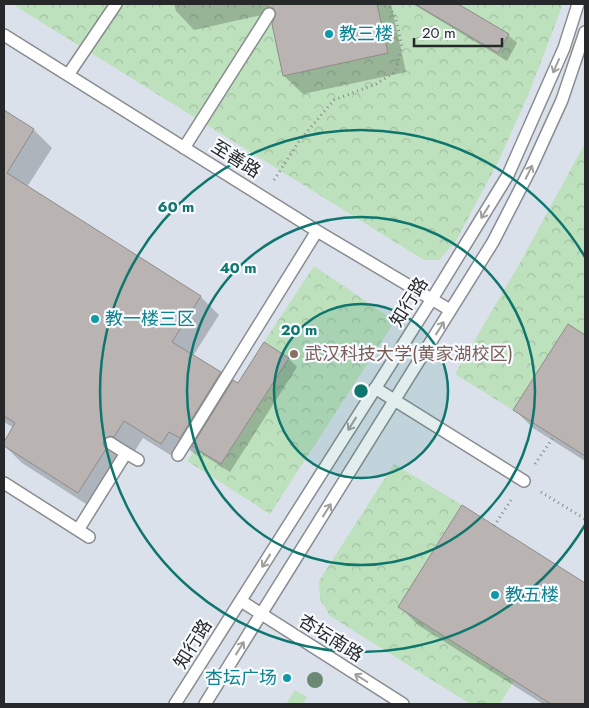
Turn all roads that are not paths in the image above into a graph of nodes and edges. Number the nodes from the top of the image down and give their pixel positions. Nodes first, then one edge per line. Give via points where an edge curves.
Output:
1 (116, 4) edge
2 (578, 4) edge
3 (270, 14) dead end
4 (585, 32) edge
5 (4, 35) edge
6 (68, 76) junction
7 (184, 148) junction
8 (317, 231) junction
9 (432, 299) junction
10 (450, 310) junction
11 (375, 388) junction
12 (395, 401) junction
13 (110, 443) dead end
14 (126, 453) junction
15 (178, 455) dead end
16 (138, 460) dead end
17 (524, 481) road end
18 (4, 483) edge
19 (78, 530) junction
20 (89, 537) dead end
21 (241, 601) junction
22 (262, 614) junction
23 (175, 704) edge
24 (205, 704) edge
25 (402, 704) edge

1 - 6 lane
2 -> 9 lane, 知行路 via 564,48 508,176
3 - 7 lane
10 -> 4 lane via 493,242 531,168 562,100
5 - 6 lane, 至善路
6 - 7 lane, 至善路
7 - 8 lane, 至善路
8 - 9 lane, 至善路
8 - 15 lane
9 - 10 lane, 至善路
9 - 11 lane, 知行路
12 -> 10 lane
11 - 12 lane
11 -> 21 lane, 知行路
12 - 17 lane
22 -> 12 lane
13 - 14 lane
14 - 16 lane
14 - 19 lane
18 - 19 lane
19 - 20 lane
21 - 22 lane, 杏坛南路
21 - 23 lane, 知行路
24 -> 22 lane
25 -> 22 lane, 杏坛南路

